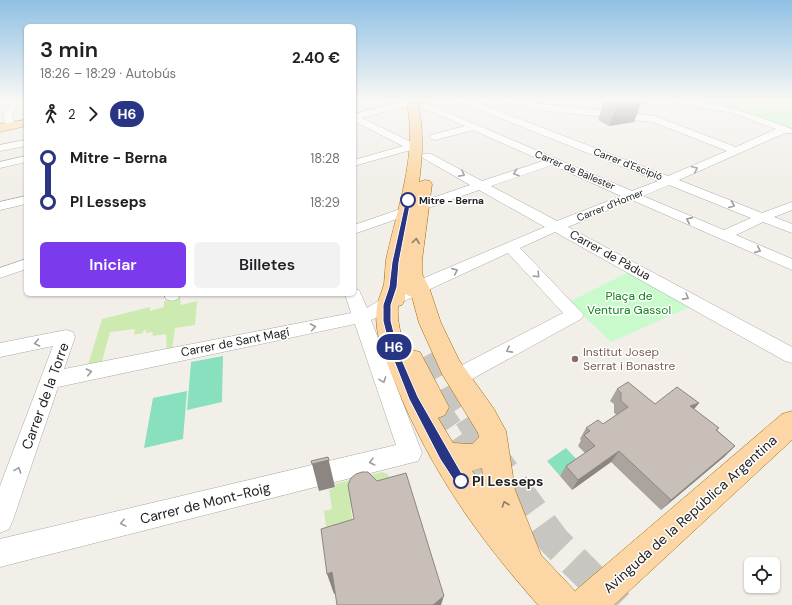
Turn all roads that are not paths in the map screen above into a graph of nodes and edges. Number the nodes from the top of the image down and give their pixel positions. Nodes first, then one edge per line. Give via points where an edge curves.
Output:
1 (376, 128) edge
2 (426, 128) edge
3 (470, 128) edge
4 (477, 128) edge
5 (536, 128) edge
6 (681, 128) edge
7 (788, 130) edge
8 (435, 138) dead end
9 (24, 144) edge
10 (0, 148) edge
11 (735, 150) junction
12 (421, 152) junction
13 (24, 160) edge
14 (356, 162) edge
15 (553, 162) junction
16 (0, 165) edge
17 (670, 180) junction
18 (482, 185) junction
19 (634, 195) junction
20 (24, 200) edge
21 (0, 206) edge
22 (792, 206) edge
23 (413, 209) junction
24 (763, 217) junction
25 (558, 226) junction
26 (356, 229) edge
27 (792, 229) edge
28 (725, 235) junction
29 (510, 247) junction
30 (24, 265) edge
31 (792, 265) edge
32 (0, 272) edge
33 (403, 291) junction
34 (354, 296) edge
35 (361, 317) junction
36 (0, 350) edge
37 (429, 354) tunnel mouth
38 (792, 356) edge
39 (454, 374) junction
40 (51, 380) junction
41 (436, 407) tunnel mouth
42 (792, 423) edge
43 (494, 441) junction
44 (444, 455) junction
45 (5, 494) edge
46 (0, 520) edge
47 (0, 553) edge
48 (529, 567) junction
49 (563, 605) edge
50 (587, 605) edge

1 - 12 street, Carrer de Pàdua
2 - 12 main road
3 - 8 street
4 - 15 street, Carrer de Ballester
5 - 17 street, Carrer d'Escipió
6 - 11 street
7 - 11 street, Carrer d'Homer
9 - 10 street
17 -> 11 street, Carrer d'Homer
12 - 14 street via 406,148
12 -> 18 street, Carrer de Pàdua
12 - 23 main road
13 - 16 street
15 -> 18 street
15 - 19 street, Carrer de Ballester
17 - 19 street, Carrer d'Homer
17 -> 24 street, Carrer d'Escipió
18 - 23 street
18 - 25 street, Carrer de Pàdua
19 - 25 street, Carrer d'Homer
28 -> 19 street, Carrer de Ballester
20 - 21 street
22 - 24 street
23 - 26 street
23 - 33 main road via 394,269
24 - 27 street, Carrer d'Escipió
24 - 28 street
25 - 29 street, Carrer d'Homer
25 -> 38 street, Carrer de Pàdua
28 -> 31 street, Carrer de Ballester
33 -> 29 street, Carrer d'Homer
29 -> 39 street via 575,315 465,373
30 - 32 street
33 - 35 street, Carrer de Sant Magí via 377,311
33 - 37 main road via 413,304
33 - 39 main road via 430,323
33 - 41 main road via 408,350
33 - 44 main road via 387,321 395,353 414,399
34 - 35 street
40 -> 35 street, Carrer de Sant Magí
35 -> 47 street, Carrer de Mont-Roig via 410,453
40 -> 36 street, Carrer de la Torre via 66,337
39 - 43 main road via 484,417
45 -> 40 street, Carrer de la Torre
42 - 50 main road, Avinguda de la República Argentina
43 - 44 main road via 483,454 476,457 465,459
48 -> 43 main road via 500,490
44 - 48 main road via 473,499
45 - 46 street, Carrer de la Torre
48 - 49 main road

